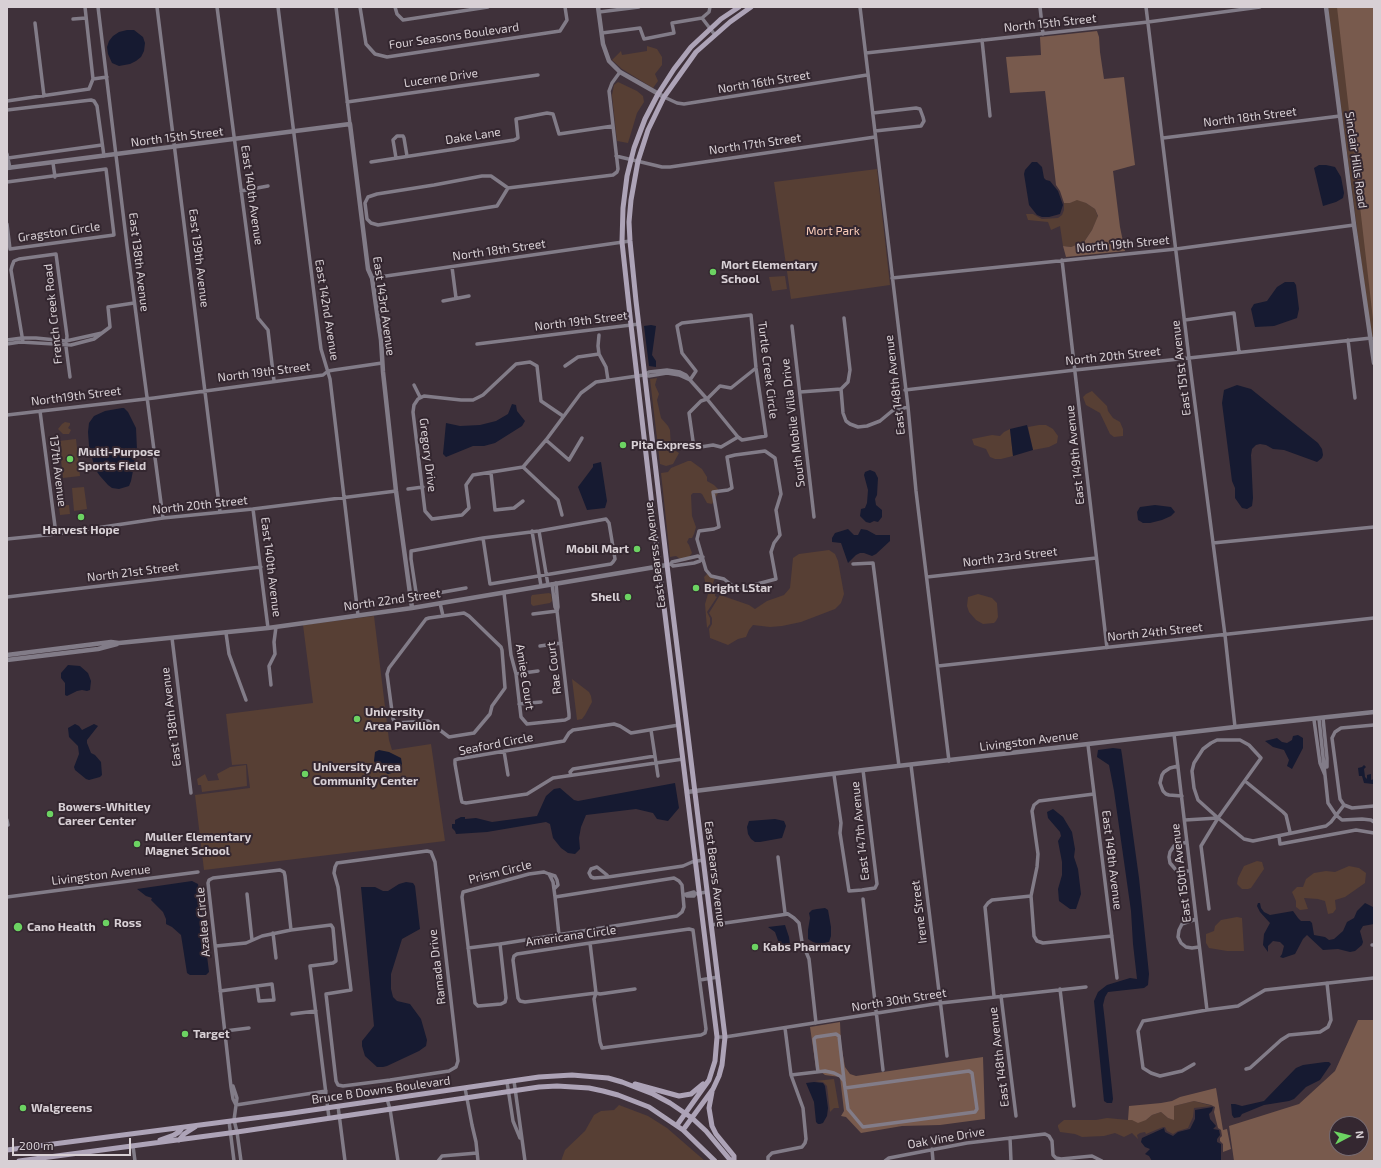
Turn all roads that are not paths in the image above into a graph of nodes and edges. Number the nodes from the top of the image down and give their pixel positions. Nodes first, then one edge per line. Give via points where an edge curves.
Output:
1 (85, 7) edge
2 (98, 7) edge
3 (157, 7) edge
4 (217, 7) edge
5 (278, 7) edge
6 (336, 7) edge
7 (360, 7) edge
8 (395, 7) edge
9 (488, 7) edge
10 (565, 7) edge
11 (638, 7) edge
12 (710, 7) edge
13 (739, 7) edge
14 (752, 7) edge
15 (860, 7) edge
16 (1040, 7) edge
17 (1146, 7) edge
18 (1260, 7) edge
19 (1326, 7) edge
20 (599, 9) edge
21 (608, 9) edge
22 (86, 18) junction
23 (702, 18) junction
24 (73, 19) dead end
25 (1148, 22) junction
26 (35, 23) dead end
27 (710, 29) junction
28 (602, 33) junction
29 (1043, 34) junction
30 (715, 35) junction
31 (982, 40) junction
32 (866, 53) junction
33 (620, 72) junction
34 (538, 75) dead end
35 (868, 75) junction
36 (107, 77) junction
37 (93, 79) junction
38 (658, 94) junction
39 (44, 96) junction
40 (664, 97) junction
41 (7, 101) edge
42 (347, 102) junction
43 (7, 110) edge
44 (873, 113) junction
45 (990, 116) dead end
46 (1340, 116) junction
47 (350, 124) junction
48 (613, 126) junction
49 (875, 131) junction
50 (294, 132) junction
51 (876, 137) junction
52 (1163, 138) junction
53 (234, 139) junction
54 (102, 145) junction
55 (175, 147) junction
56 (116, 155) junction
57 (7, 156) edge
58 (104, 156) junction
59 (407, 156) junction
60 (616, 156) junction
61 (396, 158) junction
62 (630, 160) junction
63 (638, 161) junction
64 (371, 162) dead end
65 (54, 163) junction
66 (8, 168) edge
67 (55, 177) junction
68 (7, 182) edge
69 (268, 186) dead end
70 (508, 188) junction
71 (241, 191) junction
72 (623, 208) junction
73 (630, 209) junction
74 (7, 224) edge
75 (1354, 225) junction
76 (630, 241) junction
77 (622, 242) junction
78 (1176, 249) junction
79 (1062, 260) junction
80 (452, 267) junction
81 (372, 278) junction
82 (892, 278) junction
83 (469, 296) dead end
84 (456, 298) junction
85 (443, 301) dead end
86 (636, 301) junction
87 (629, 302) junction
88 (134, 303) junction
89 (844, 318) dead end
90 (1185, 320) junction
91 (639, 324) junction
92 (631, 325) junction
93 (792, 326) dead end
94 (599, 335) dead end
95 (1370, 338) junction
96 (7, 340) edge
97 (22, 340) junction
98 (1348, 340) junction
99 (66, 343) junction
100 (7, 344) edge
101 (478, 344) dead end
102 (1238, 352) junction
103 (600, 354) junction
104 (1189, 358) junction
105 (382, 363) junction
106 (1374, 363) edge
107 (565, 366) dead end
108 (756, 368) junction
109 (1075, 370) junction
110 (328, 371) junction
111 (644, 375) junction
112 (637, 376) junction
113 (70, 377) dead end
114 (608, 380) junction
115 (690, 380) junction
116 (274, 381) junction
117 (414, 385) dead end
118 (841, 389) junction
119 (206, 390) junction
120 (905, 390) junction
121 (800, 392) junction
122 (420, 397) junction
123 (147, 398) junction
124 (1355, 398) dead end
125 (707, 399) junction
126 (908, 407) junction
127 (40, 411) junction
128 (7, 415) edge
129 (563, 416) junction
130 (738, 437) junction
131 (582, 438) dead end
132 (546, 440) junction
133 (646, 451) junction
134 (653, 451) junction
135 (524, 467) junction
136 (491, 473) junction
137 (423, 487) junction
138 (408, 489) dead end
139 (396, 490) junction
140 (345, 497) junction
141 (523, 501) dead end
142 (253, 509) junction
143 (220, 512) junction
144 (562, 515) dead end
145 (814, 517) dead end
146 (163, 518) junction
147 (1374, 527) edge
148 (539, 530) junction
149 (532, 532) junction
150 (56, 534) junction
151 (483, 538) junction
152 (7, 539) edge
153 (1213, 543) junction
154 (411, 551) junction
155 (404, 552) junction
156 (702, 558) junction
157 (1096, 558) junction
158 (853, 564) dead end
159 (669, 565) junction
160 (659, 566) junction
161 (260, 567) junction
162 (546, 575) junction
163 (539, 576) junction
164 (927, 577) junction
165 (552, 584) junction
166 (541, 586) junction
167 (466, 588) dead end
168 (504, 593) junction
169 (7, 597) edge
170 (440, 603) junction
171 (412, 608) junction
172 (557, 611) junction
173 (533, 614) dead end
174 (358, 615) junction
175 (443, 616) junction
176 (1374, 618) edge
177 (276, 627) junction
178 (268, 628) junction
179 (226, 633) junction
180 (1225, 635) junction
181 (172, 638) junction
182 (119, 643) junction
183 (561, 643) junction
184 (89, 645) junction
185 (540, 646) dead end
186 (62, 648) junction
187 (1107, 648) junction
188 (98, 649) junction
189 (7, 655) edge
190 (50, 655) junction
191 (7, 660) edge
192 (938, 666) junction
193 (538, 671) dead end
194 (516, 674) junction
195 (271, 684) dead end
196 (246, 700) dead end
197 (541, 702) dead end
198 (520, 704) junction
199 (1374, 712) edge
200 (1319, 719) junction
201 (565, 720) joint
202 (679, 725) junction
203 (1374, 725) edge
204 (1235, 727) junction
205 (654, 729) junction
206 (1174, 734) junction
207 (1088, 745) junction
208 (504, 752) junction
209 (656, 756) junction
210 (683, 759) junction
211 (949, 761) junction
212 (656, 763) junction
213 (912, 765) junction
214 (899, 766) junction
215 (1178, 766) junction
216 (864, 770) junction
217 (508, 775) dead end
218 (834, 775) junction
219 (571, 776) junction
220 (658, 776) dead end
221 (1326, 776) junction
222 (1244, 781) junction
223 (687, 792) junction
224 (695, 792) junction
225 (191, 793) dead end
226 (1094, 794) junction
227 (1182, 796) junction
228 (1344, 805) junction
229 (1374, 806) edge
230 (1336, 815) junction
231 (1218, 818) junction
232 (7, 820) edge
233 (1185, 820) junction
234 (1374, 822) edge
235 (8, 826) edge
236 (1290, 832) junction
237 (1374, 833) edge
238 (1279, 836) junction
239 (1187, 842) junction
240 (778, 857) dead end
241 (703, 860) junction
242 (696, 862) junction
243 (1190, 871) junction
244 (198, 872) dead end
245 (608, 877) junction
246 (707, 892) junction
247 (698, 893) junction
248 (247, 894) dead end
249 (684, 895) junction
250 (1031, 896) junction
251 (7, 897) edge
252 (555, 897) junction
253 (863, 899) dead end
254 (1209, 909) dead end
255 (788, 914) junction
256 (1196, 919) junction
257 (711, 926) junction
258 (291, 930) junction
259 (273, 933) junction
260 (559, 935) junction
261 (1112, 936) junction
262 (252, 940) junction
263 (590, 943) junction
264 (500, 944) junction
265 (216, 946) junction
266 (1199, 947) junction
267 (468, 948) junction
268 (276, 958) dead end
269 (718, 977) junction
270 (710, 978) junction
271 (1116, 978) dead end
272 (1374, 978) edge
273 (700, 980) junction
274 (1327, 984) junction
275 (257, 986) junction
276 (1086, 986) dead end
277 (635, 989) dead end
278 (1060, 989) junction
279 (220, 991) junction
280 (596, 993) junction
281 (994, 996) junction
282 (1001, 996) junction
283 (941, 1003) junction
284 (1207, 1010) junction
285 (316, 1011) junction
286 (292, 1014) dead end
287 (876, 1014) junction
288 (816, 1023) junction
289 (249, 1028) dead end
290 (785, 1028) junction
291 (225, 1031) junction
292 (717, 1037) junction
293 (725, 1037) junction
294 (947, 1056) dead end
295 (1194, 1064) dead end
296 (1246, 1068) dead end
297 (883, 1070) dead end
298 (818, 1072) junction
299 (791, 1075) junction
300 (390, 1080) joint
301 (709, 1080) junction
302 (514, 1081) junction
303 (844, 1081) junction
304 (507, 1082) junction
305 (622, 1082) junction
306 (232, 1084) junction
307 (465, 1088) junction
308 (845, 1088) junction
309 (713, 1089) junction
310 (326, 1091) junction
311 (511, 1091) junction
312 (237, 1098) junction
313 (466, 1098) junction
314 (387, 1099) junction
315 (246, 1103) junction
316 (236, 1105) junction
317 (338, 1106) junction
318 (1074, 1106) dead end
319 (328, 1108) junction
320 (390, 1109) junction
321 (686, 1114) junction
322 (1016, 1116) dead end
323 (339, 1117) junction
324 (329, 1118) junction
325 (692, 1118) junction
326 (231, 1121) junction
327 (677, 1125) junction
328 (197, 1126) junction
329 (182, 1128) junction
330 (684, 1130) junction
331 (238, 1132) junction
332 (230, 1133) junction
333 (1010, 1138) junction
334 (179, 1140) junction
335 (146, 1144) junction
336 (133, 1146) junction
337 (932, 1149) junction
338 (7, 1150) edge
339 (477, 1153) junction
340 (19, 1161) edge
341 (135, 1161) edge
342 (234, 1161) edge
343 (241, 1161) edge
344 (345, 1161) edge
345 (398, 1161) edge
346 (438, 1161) edge
347 (478, 1161) edge
348 (525, 1161) edge
349 (715, 1161) edge
350 (731, 1161) edge
351 (734, 1161) edge
352 (768, 1161) edge
353 (886, 1161) edge
354 (933, 1161) edge
355 (1011, 1161) edge
356 (1102, 1161) edge

1 - 22 street
2 - 36 street, East 138th Avenue
3 - 55 street, East 139th Avenue
4 - 53 street, East 140th Avenue
5 - 50 street, East 142nd Avenue
6 - 42 street, East 143rd Avenue
7 - 10 street, Four Seasons Boulevard via 366,44 374,54 387,57 560,31 567,20
8 - 9 street via 403,20
11 - 21 street
12 - 23 street via 709,12
13 - 27 main road, East Bearss Avenue
14 - 30 main road, East Bearss Avenue
15 - 32 street, East 148th Avenue
16 - 29 street
17 - 25 street, East 151st Avenue
18 - 25 street, North 15th Street
19 - 46 street, Sinclair Hills Road
20 - 21 street
20 - 28 street
22 - 24 street
22 - 37 street
23 - 27 street
23 - 28 street via 672,23 674,33 644,39 640,28
25 - 29 street, North 15th Street
25 - 52 street, East 151st Avenue
26 - 39 street
27 - 30 street
27 - 38 main road, East Bearss Avenue via 691,47
28 - 33 street via 609,61
29 - 31 street, North 15th Street
30 - 40 main road, East Bearss Avenue via 696,52
31 - 32 street, North 15th Street
31 - 45 street
32 - 35 street, East 148th Avenue
33 - 38 street
33 - 48 street via 609,91
34 - 42 street, Lucerne Drive
35 - 40 street, North 16th Street via 684,104
35 - 44 street, East 148th Avenue
36 - 37 street
36 - 56 street, East 138th Avenue
37 - 39 street via 89,89
38 - 40 street
38 - 62 main road, East Bearss Avenue via 644,119
39 - 41 street
40 - 63 main road, East Bearss Avenue via 648,130
42 - 47 street, East 143rd Avenue
43 - 54 street via 94,101 97,106
44 - 49 street, East 148th Avenue
44 - 49 street via 916,108 920,109 924,121 921,126
46 - 52 street, North 18th Street
46 - 75 street, Sinclair Hills Road
47 - 50 street, North 15th Street
47 - 81 street, East 143rd Avenue via 368,269
48 - 59 street, Dake Lane via 559,134 553,114 547,113 516,119 518,138 514,140
48 - 60 street
49 - 51 street, East 148th Avenue
50 - 53 street, North 15th Street
50 - 110 street, East 142nd Avenue via 321,349
51 - 63 street, North 17th Street via 670,167
51 - 82 street, East 148th Avenue
52 - 78 street, East 151st Avenue
53 - 55 street, North 15th Street
53 - 71 street, East 140th Avenue
54 - 57 street
54 - 58 street
55 - 56 street, North 15th Street
55 - 119 street, East 139th Avenue
56 - 58 street, North 15th Street
56 - 88 street, East 138th Avenue
57 - 66 street
58 - 65 street, North 15th Street
59 - 61 street, Dake Lane
59 - 61 street via 404,138 397,136 393,140
60 - 62 street, North 17th Street
60 - 70 street via 618,169 613,174
61 - 64 street, Dake Lane
62 - 63 street, North 17th Street
62 - 72 main road, East Bearss Avenue
63 - 73 main road, East Bearss Avenue
65 - 66 street, North 15th Street
65 - 67 street
67 - 68 street, Gragston Circle
67 - 74 street, Gragston Circle via 106,169 114,235 10,249
69 - 71 street
70 - 70 street via 491,176 482,176 376,194 368,197 365,203 367,219 378,225 497,206
71 - 116 street, East 140th Avenue via 258,318 268,330
72 - 73 main road
72 - 77 main road, East Bearss Avenue
73 - 76 main road, East Bearss Avenue
75 - 78 street, North 19th Street
75 - 95 street, Sinclair Hills Road
76 - 77 street, North 18th Street
76 - 86 main road, East Bearss Avenue
77 - 80 street, North 18th Street
77 - 87 main road, East Bearss Avenue
78 - 79 street, North 19th Street
78 - 90 street, East 151st Avenue
79 - 82 street, North 19th Street
79 - 109 street, East 149th Avenue
80 - 81 street, North 18th Street
80 - 84 street
81 - 105 street, East 143rd Avenue
82 - 120 street, East 148th Avenue
83 - 84 street
84 - 85 street
86 - 87 main road
86 - 91 main road, East Bearss Avenue
87 - 92 main road, East Bearss Avenue
88 - 99 street via 108,307 110,327 103,332
88 - 123 street, East 138th Avenue
89 - 118 street via 850,375 848,382
90 - 102 street via 1234,313
90 - 104 street, East 151st Avenue
91 - 92 street, North 19th Street
91 - 111 main road, East Bearss Avenue
92 - 101 street, North 19th Street
92 - 112 main road, East Bearss Avenue
93 - 121 street, South Mobile Villa Drive
94 - 103 street
95 - 98 street, North 20th Street
95 - 106 street, Sinclair Hills Road
96 - 97 street
97 - 99 street
97 - 99 street, French Creek Road via 12,270 14,261 56,254
97 - 100 street
98 - 102 street, North 20th Street
98 - 124 street
99 - 113 street, French Creek Road
102 - 104 street, North 20th Street
103 - 107 street via 578,357
103 - 114 street
104 - 109 street, North 20th Street
104 - 153 street, East 151st Avenue
105 - 110 street, North 19th Street
105 - 139 street, East 143rd Avenue
108 - 115 street, Turtle Creek Circle via 751,314 682,322 677,326 682,354 696,371
108 - 125 street via 731,388 720,386
108 - 130 street, Turtle Creek Circle via 766,436 742,440
109 - 120 street, North 20th Street
109 - 157 street, East 149th Avenue
110 - 116 street, North 19th Street via 323,375
110 - 140 street, East 142nd Avenue
111 - 112 street
111 - 115 street via 673,373
111 - 134 main road, East Bearss Avenue
112 - 114 street
112 - 133 main road, East Bearss Avenue
114 - 129 street via 596,382 584,390
115 - 125 street
116 - 119 street, North 19th Street
117 - 122 street
118 - 121 street
118 - 126 street via 844,417 850,424 858,427 874,424 892,411
119 - 123 street, North 19th Street
119 - 143 street, East 139th Avenue
120 - 126 street, East 148th Avenue
121 - 145 street, South Mobile Villa Drive
122 - 129 street via 473,400 516,364 530,362 537,366 541,401
122 - 137 street, Gregory Drive via 413,408
123 - 127 street, North19th Street
123 - 146 street, East 138th Avenue
125 - 130 street
125 - 130 street via 689,413 694,448 713,445 721,447
126 - 164 street, East 148th Avenue
127 - 128 street, North19th Street
127 - 150 street, 137th Avenue
129 - 132 street
131 - 132 street via 569,460
132 - 135 street
133 - 134 main road
133 - 160 main road, East Bearss Avenue
134 - 159 main road, East Bearss Avenue
135 - 136 street, Gregory Drive
135 - 144 street via 558,500
136 - 137 street, Gregory Drive via 473,475 466,485 469,508 462,515 432,519 425,511
136 - 141 street via 495,510 514,508
137 - 138 street
139 - 140 street, North 20th Street
139 - 155 street, East 143rd Avenue
140 - 142 street, North 20th Street
140 - 174 street, East 142nd Avenue
142 - 143 street, North 20th Street
142 - 161 street, East 140th Avenue
143 - 146 street, North 20th Street
146 - 150 street, North 20th Street
147 - 153 street
148 - 149 street
148 - 162 street, Rae Court
148 - 162 street via 606,519 609,523 615,559 611,564
149 - 151 street
149 - 163 street
150 - 152 street, North 20th Street
151 - 154 street
151 - 163 street via 490,584
153 - 180 street, East 151st Avenue
154 - 155 street
154 - 167 street via 418,595
155 - 171 street, East 143rd Avenue
156 - 156 street via 697,539 699,531 718,527 713,492 732,488 727,457 765,451 770,454 774,458 781,494 776,510 780,535 771,552 776,579 742,588 734,587 724,579 711,576
156 - 159 street via 694,563
157 - 164 street, North 23rd Street
157 - 187 street, East 149th Avenue
158 - 214 street via 873,562
159 - 160 street, North 22nd Street
159 - 224 main road, East Bearss Avenue
160 - 165 street, North 22nd Street
160 - 202 main road, East Bearss Avenue
161 - 169 street, North 21st Street
161 - 178 street, East 140th Avenue
162 - 163 street
162 - 165 street, Rae Court
163 - 166 street
164 - 192 street, East 148th Avenue
165 - 166 street, North 22nd Street
165 - 172 street, Rae Court
166 - 168 street, North 22nd Street
168 - 170 street, North 22nd Street
168 - 194 street, Amiee Court via 510,655
170 - 171 street, North 22nd Street
170 - 175 street
171 - 174 street, North 22nd Street
172 - 173 street
172 - 183 street, Rae Court
174 - 177 street, North 22nd Street
175 - 175 street via 426,619 389,668 388,674 393,719 396,723 428,721 449,737 474,733 490,714 492,706 505,688 501,647 466,614
176 - 180 street, North 24th Street
177 - 178 street, North 22nd Street
177 - 195 street via 275,654 269,666
178 - 179 street, North 22nd Street
179 - 181 street, North 22nd Street
179 - 196 street via 229,654
180 - 187 street, North 24th Street
180 - 204 street, East 151st Avenue
181 - 182 street, North 22nd Street
181 - 225 street, East 138th Avenue
182 - 184 street, North 22nd Street
182 - 188 street, North 22nd Street
183 - 185 street
183 - 201 street, Rae Court via 569,714 569,718
184 - 186 street, North 22nd Street
184 - 188 street
186 - 189 street, North 22nd Street
186 - 190 street
187 - 192 street, North 24th Street
188 - 190 street, North 22nd Street
190 - 191 street, North 22nd Street
192 - 211 street, East 148th Avenue
193 - 194 street
194 - 198 street, Amiee Court
197 - 198 street
198 - 201 street, Amiee Court via 521,717 528,724
199 - 200 street, Livingston Avenue
200 - 204 street, Livingston Avenue
200 - 221 street via 1327,758
200 - 221 street via 1320,763
202 - 205 street, Seaford Circle
202 - 210 main road, East Bearss Avenue
203 - 228 street via 1341,728 1332,738 1340,798
204 - 206 street, Livingston Avenue
205 - 208 street, Seaford Circle via 631,733 614,724 573,730 562,742
205 - 209 street
206 - 207 street, Livingston Avenue
206 - 215 street, East 150th Avenue
207 - 211 street, Livingston Avenue
207 - 226 street, East 149th Avenue
208 - 217 street
208 - 219 street, Seaford Circle via 455,760 462,802 527,794 550,779
209 - 212 street
209 - 219 street via 573,768
210 - 212 street, Seaford Circle
210 - 223 main road, East Bearss Avenue
211 - 213 street, Livingston Avenue
212 - 219 street, Seaford Circle
212 - 220 street
213 - 214 street, Livingston Avenue
213 - 283 street, Irene Street
214 - 216 street, Livingston Avenue
215 - 227 street, East 150th Avenue
215 - 227 street via 1164,772 1160,783 1166,794
216 - 218 street, Livingston Avenue
216 - 218 street, East 147th Avenue via 877,884 875,888 849,891
218 - 224 street, Livingston Avenue
221 - 230 street via 1328,803
222 - 231 street
222 - 231 street via 1261,758 1249,745 1240,740 1217,740 1203,748 1192,771 1194,788 1198,800
222 - 236 street via 1286,815
223 - 224 street, Livingston Avenue
223 - 242 main road, East Bearss Avenue
224 - 241 main road, East Bearss Avenue
226 - 250 street via 1039,801 1034,805 1032,811 1038,854
226 - 261 street, East 149th Avenue
227 - 233 street, East 150th Avenue
228 - 229 street via 1352,808
228 - 230 street
230 - 234 street via 1342,820 1362,819
230 - 236 street via 1326,826
231 - 233 street
231 - 238 street via 1244,839 1253,841
231 - 254 street via 1201,846
232 - 235 street
233 - 239 street, East 150th Avenue
236 - 238 street
237 - 238 street via 1356,830 1280,844
239 - 243 street, East 150th Avenue
239 - 243 street via 1174,846 1169,857 1176,870
240 - 255 street via 785,913
241 - 242 street
241 - 246 main road, East Bearss Avenue
242 - 245 street
242 - 247 main road, East Bearss Avenue
243 - 256 street, East 150th Avenue
244 - 251 street, Livingston Avenue
245 - 245 street via 594,878 589,873 597,866
246 - 247 street
246 - 257 main road, East Bearss Avenue
247 - 249 street via 694,896
247 - 270 main road, East Bearss Avenue
248 - 262 street
249 - 252 street via 682,885 674,878
249 - 260 street via 684,907 677,916
250 - 261 street via 1034,936 1037,941 1043,943
250 - 281 street, East 148th Avenue via 992,900 985,907
252 - 260 street, Prism Circle
252 - 267 street, Prism Circle via 554,890 558,880 544,872 463,892
253 - 287 street
255 - 257 street
255 - 288 street via 799,923 802,942 808,954
256 - 266 street, East 150th Avenue
256 - 266 street via 1182,924 1178,937 1186,947
257 - 269 main road, East Bearss Avenue
258 - 259 street
258 - 265 street, Azalea Circle via 284,872 280,870 213,878 208,883
258 - 285 street via 327,925 333,928 336,961 310,966
259 - 262 street
259 - 268 street
260 - 264 street
261 - 271 street, East 149th Avenue
262 - 265 street
263 - 273 street, Americana Circle via 693,930
263 - 280 street
263 - 280 street, Americana Circle via 517,954 513,960 520,1001
264 - 267 street
264 - 267 street, Prism Circle via 506,998 502,1004 478,1006 475,1003
265 - 279 street, Azalea Circle
266 - 284 street, East 150th Avenue
269 - 270 street
269 - 293 main road, East Bearss Avenue
270 - 273 street
270 - 292 main road, East Bearss Avenue
272 - 274 street
273 - 280 street via 706,1029 701,1035 602,1048 594,999
274 - 284 street via 1265,990 1238,1006
274 - 296 street via 1331,1020 1328,1027 1320,1032 1289,1035 1250,1068
275 - 275 street via 259,1001 274,1000 272,984
275 - 279 street
276 - 278 street, North 30th Street
277 - 280 street
278 - 282 street, North 30th Street
278 - 318 street
279 - 291 street, Azalea Circle
281 - 282 street, North 30th Street
281 - 283 street, North 30th Street
282 - 322 street, East 148th Avenue
283 - 287 street, North 30th Street
283 - 294 street, Irene Street
284 - 295 street via 1143,1021 1138,1031 1143,1068 1151,1073 1160,1076 1182,1071
285 - 286 street
285 - 310 street
287 - 288 street, North 30th Street
287 - 297 street
288 - 290 street, North 30th Street
289 - 291 street
290 - 293 street, North 30th Street
290 - 299 street
291 - 306 street, Azalea Circle
292 - 293 street, North 30th Street
292 - 301 main road, East Bearss Avenue via 715,1061
293 - 309 main road, East Bearss Avenue via 722,1065
298 - 299 street
298 - 303 street via 834,1073
298 - 303 street via 814,1039 836,1034 839,1036
299 - 352 street via 803,1108 805,1143 802,1147 772,1153
300 - 300 street, Ramada Drive via 449,1071 456,1067 458,1061 434,862 427,851 337,863 334,873 351,990 326,994 336,1081 338,1085 343,1086
301 - 305 main road via 691,1094 679,1096
301 - 321 main road, East Bearss Avenue
302 - 304 main road, Bruce B Downs Boulevard
302 - 305 main road, Bruce B Downs Boulevard via 557,1075 591,1075
302 - 311 street
303 - 308 street
304 - 307 main road, Bruce B Downs Boulevard
304 - 311 street
305 - 321 main road, Bruce B Downs Boulevard via 653,1094
306 - 312 street, Azalea Circle
306 - 316 street, Azalea Circle
307 - 313 street
307 - 314 main road, Bruce B Downs Boulevard
308 - 308 street via 848,1109 863,1127 975,1112 977,1109 972,1073 969,1071
309 - 325 main road, East Bearss Avenue
309 - 351 main road via 709,1108 712,1126 734,1156
310 - 315 street
310 - 319 street
311 - 313 main road, Bruce B Downs Boulevard
311 - 327 main road, Bruce B Downs Boulevard via 557,1086 589,1088 618,1095 649,1107
311 - 348 street via 513,1121 522,1142
312 - 315 street
312 - 316 street, Azalea Circle
313 - 320 main road, Bruce B Downs Boulevard
313 - 339 street
314 - 317 main road, Bruce B Downs Boulevard
314 - 320 street
315 - 316 street
316 - 326 street, Azalea Circle
317 - 319 main road, Bruce B Downs Boulevard
317 - 323 street
319 - 324 street
319 - 326 main road, Bruce B Downs Boulevard
320 - 323 main road, Bruce B Downs Boulevard
320 - 345 street
321 - 325 main road, Bruce B Downs Boulevard
321 - 327 main road, East Bearss Avenue
323 - 324 main road, Bruce B Downs Boulevard
323 - 344 street
324 - 331 main road, Bruce B Downs Boulevard
325 - 330 main road, East Bearss Avenue
325 - 350 main road, Bruce B Downs Boulevard
326 - 328 main road, Bruce B Downs Boulevard
326 - 331 street
326 - 332 street
327 - 330 main road, Bruce B Downs Boulevard
328 - 329 main road, Bruce B Downs Boulevard
328 - 334 main road
329 - 335 main road via 174,1135
329 - 338 main road, Bruce B Downs Boulevard
330 - 349 main road, Bruce B Downs Boulevard
331 - 332 main road, Bruce B Downs Boulevard
331 - 343 street
332 - 334 main road, Bruce B Downs Boulevard
332 - 342 street
333 - 337 street, Oak Vine Drive
333 - 355 street
333 - 356 street, Oak Vine Drive via 1044,1134 1052,1141 1053,1155 1056,1158 1092,1156
334 - 335 main road, Bruce B Downs Boulevard
335 - 336 main road, Bruce B Downs Boulevard
336 - 340 main road, Bruce B Downs Boulevard
336 - 341 street
337 - 353 street, Oak Vine Drive via 889,1158
337 - 354 street
339 - 346 street via 442,1156
339 - 347 street

